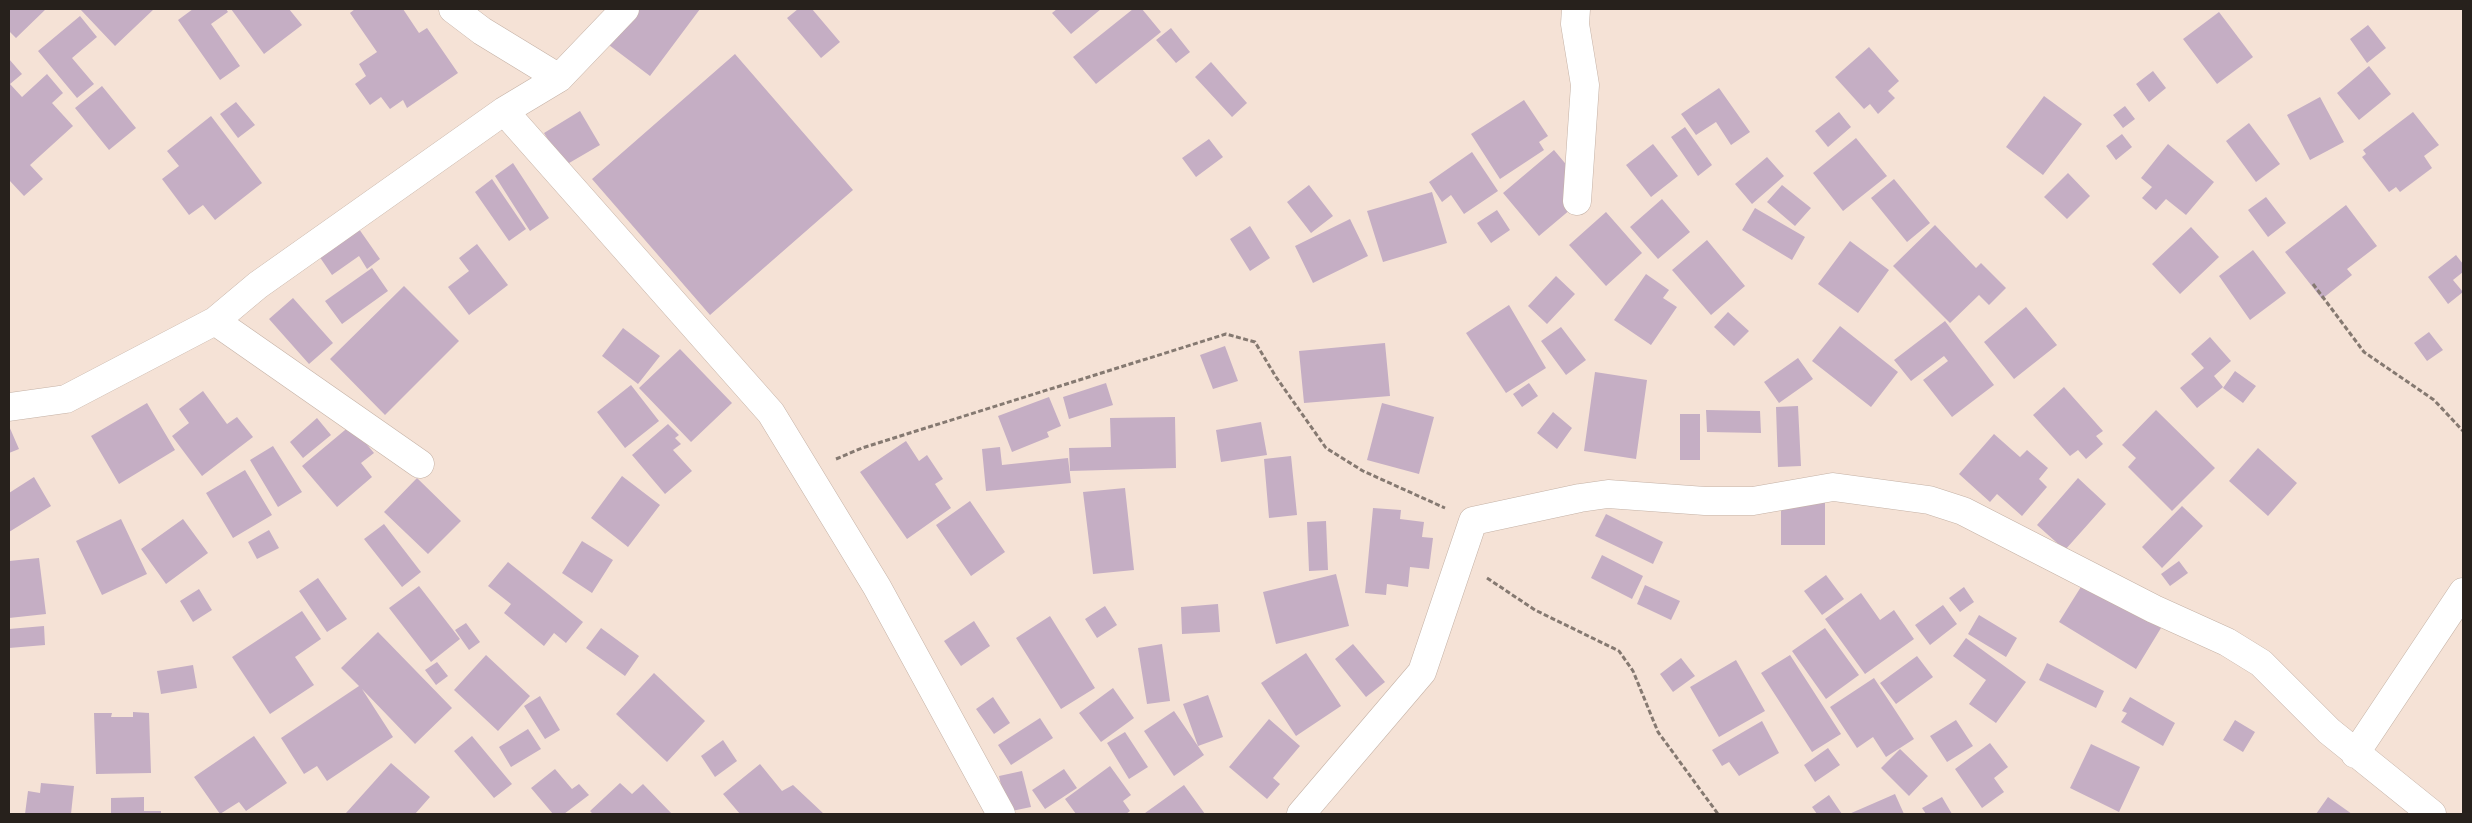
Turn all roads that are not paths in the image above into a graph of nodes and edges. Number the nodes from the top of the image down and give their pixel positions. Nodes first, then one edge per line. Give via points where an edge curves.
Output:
1 (453, 9) edge
2 (625, 9) edge
3 (1576, 9) edge
4 (559, 78) junction
5 (504, 112) junction
6 (1577, 201) dead end
7 (215, 321) junction
8 (9, 407) edge
9 (420, 464) dead end
10 (2463, 592) edge
11 (2354, 754) junction
12 (1001, 814) edge
13 (1301, 814) edge
14 (2432, 814) edge

1 - 4 street via 482,31
2 - 4 street
3 - 6 street via 1575,24 1585,85
4 - 5 street
5 - 7 street via 258,285
5 - 12 street via 771,413 877,587
7 - 8 street via 66,399
7 - 9 street
10 - 11 street
11 - 13 street via 2261,663 2227,642 2154,609 1963,511 1930,500 1834,487 1753,501 1608,494 1473,521 1422,672
11 - 14 street

